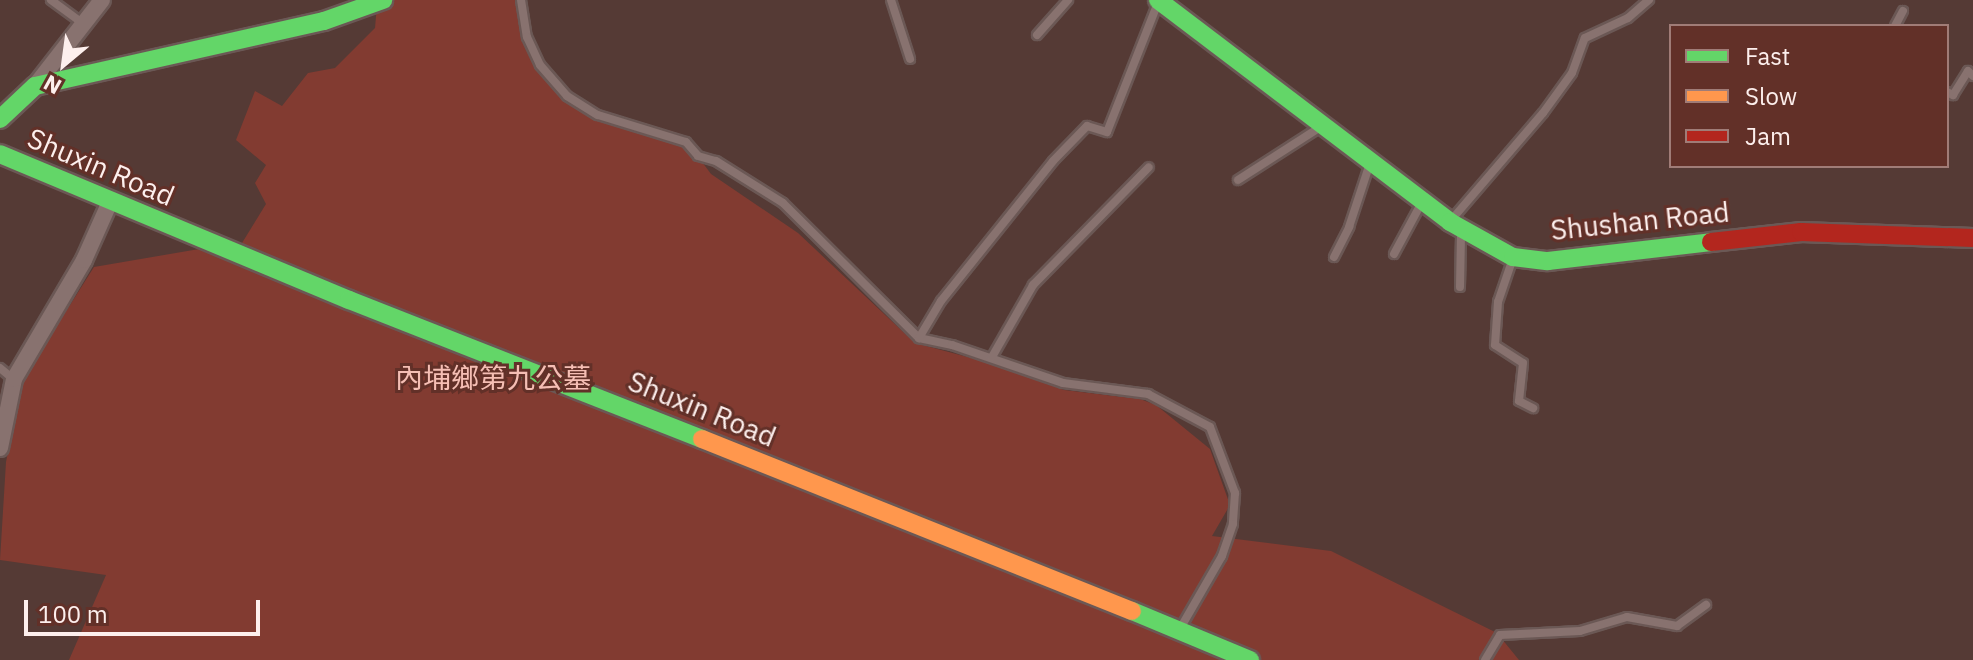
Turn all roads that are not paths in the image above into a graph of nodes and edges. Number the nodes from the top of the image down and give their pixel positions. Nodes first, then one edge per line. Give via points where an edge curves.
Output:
1 (51, 0) edge
2 (102, 0) edge
3 (383, 0) edge
4 (521, 0) edge
5 (891, 0) edge
6 (1068, 0) edge
7 (1158, 0) edge
8 (1649, 0) edge
9 (1903, 11) dead end
10 (1896, 24) edge
11 (85, 25) junction
12 (1037, 35) dead end
13 (910, 59) dead end
14 (1973, 76) edge
15 (35, 86) junction
16 (1949, 93) edge
17 (0, 119) edge
18 (1323, 125) junction
19 (0, 154) edge
20 (1371, 161) junction
21 (1149, 167) dead end
22 (1238, 180) dead end
23 (1423, 201) junction
24 (110, 202) junction
25 (1456, 226) junction
26 (1973, 238) edge
27 (1394, 254) dead end
28 (1334, 257) dead end
29 (1513, 257) junction
30 (1460, 287) dead end
31 (919, 338) junction
32 (992, 357) junction
33 (0, 368) edge
34 (14, 379) junction
35 (1533, 408) dead end
36 (0, 448) edge
37 (1706, 605) dead end
38 (1179, 631) junction
39 (1250, 660) edge
40 (1485, 660) edge

1 - 11 lane
2 - 11 street
3 - 15 street via 324,21
4 - 31 lane via 527,37 540,65 567,96 598,115 686,142 698,156 716,161 783,203
5 - 13 lane
6 - 12 lane
7 - 18 street, Shushan Road
7 - 31 lane via 1107,132 1087,126 1053,161 941,301
8 - 25 lane via 1628,18 1585,38 1572,73
9 - 10 lane
11 - 15 street
14 - 16 lane via 1968,71 1953,95
15 - 17 street
18 - 20 street, Shushan Road
18 - 22 lane
19 - 24 street, Shuxin Road
20 - 23 street, Shushan Road
20 - 28 lane
21 - 32 lane via 1033,285
23 - 25 street, Shushan Road
23 - 27 lane
24 - 34 street via 84,260
24 - 38 street, Shuxin Road
25 - 29 street, Shushan Road
25 - 30 lane
26 - 29 street, Shushan Road via 1801,232 1563,260
29 - 35 lane via 1498,302 1495,345 1523,363 1519,401
31 - 32 lane
32 - 38 lane via 1063,383 1148,394 1210,427 1235,493 1233,524 1222,556
33 - 34 lane
34 - 36 street
37 - 40 lane via 1677,626 1627,617 1580,631 1500,635
38 - 39 street, Shuxin Road

